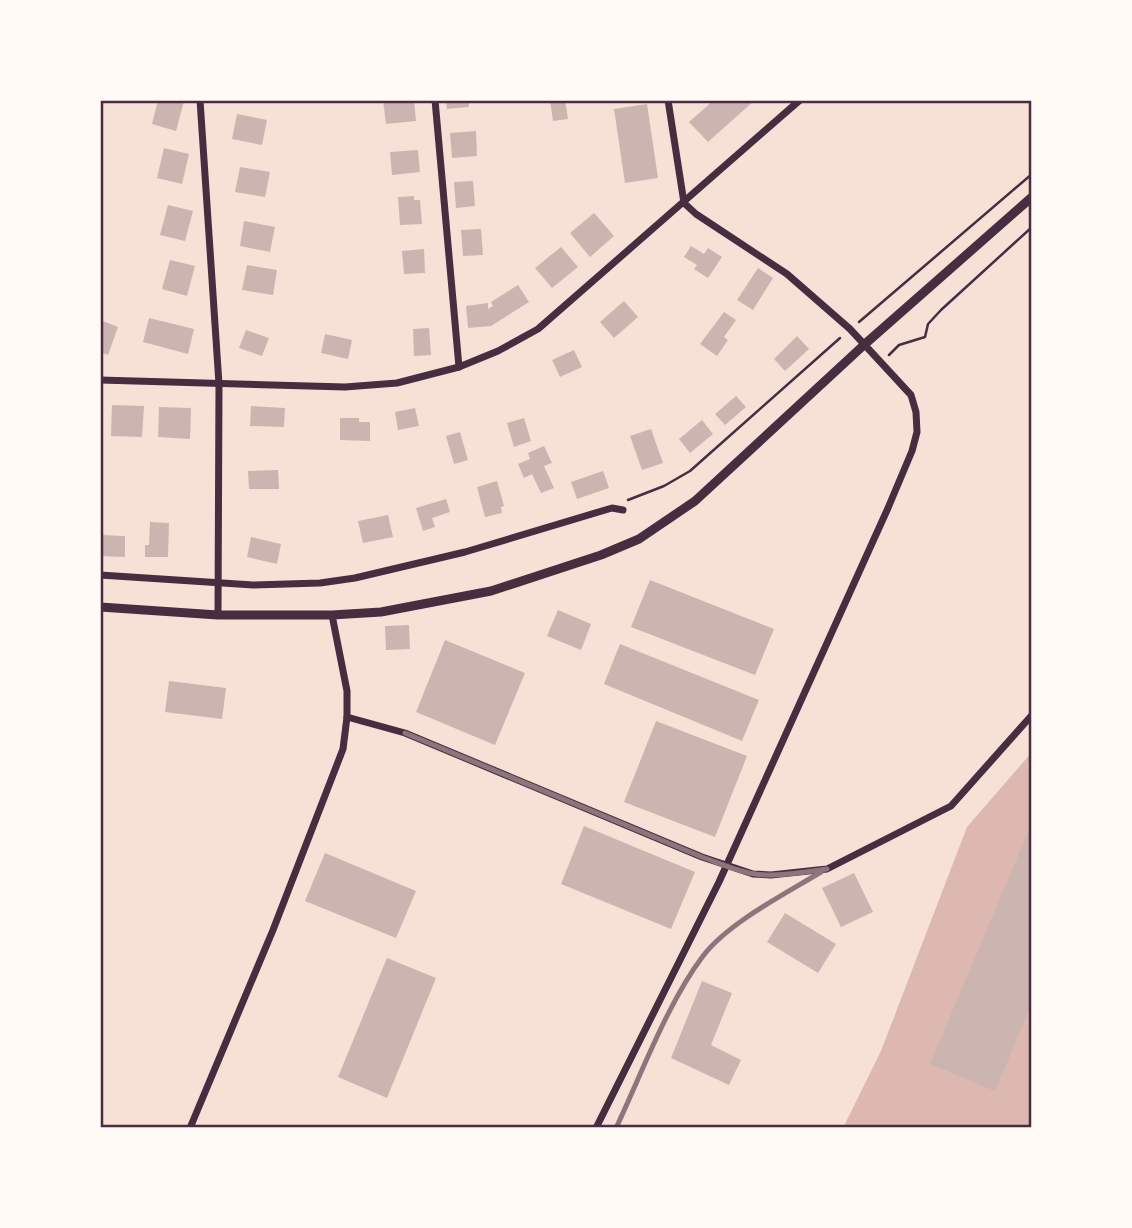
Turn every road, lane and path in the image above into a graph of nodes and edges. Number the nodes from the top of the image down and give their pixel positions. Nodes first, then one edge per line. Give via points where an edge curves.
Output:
1 (200, 100) edge
2 (435, 100) edge
3 (668, 100) edge
4 (800, 100) edge
5 (1032, 174) edge
6 (1032, 197) edge
7 (684, 203) junction
8 (1032, 227) edge
9 (850, 329) junction
10 (865, 344) junction
11 (881, 362) junction
12 (459, 367) junction
13 (100, 380) edge
14 (219, 384) junction
15 (624, 510) joint
16 (100, 575) edge
17 (218, 582) junction
18 (100, 607) edge
19 (218, 615) junction
20 (332, 615) junction
21 (1032, 715) edge
22 (347, 717) junction
23 (727, 866) junction
24 (190, 1128) edge
25 (596, 1128) edge

1 - 14 street
2 - 12 street
3 - 7 street
4 - 7 street
5 - 9 path
6 - 10 street
7 - 9 street via 787,274
7 - 12 street via 538,329
8 - 11 path via 941,310 928,324 925,337 899,345
9 - 10 street
9 - 15 path via 690,471 628,500
10 - 11 street
10 - 20 street via 695,502 639,538 491,591 381,612
11 - 23 street via 911,395 917,432 912,452
12 - 14 street via 397,383 345,387
13 - 14 street
14 - 17 street
15 - 17 street via 612,508 465,552 355,578 287,585
16 - 17 street
17 - 19 street
18 - 19 street
19 - 20 street
20 - 22 street via 347,691
21 - 23 street via 951,806 827,869 771,875
22 - 23 street via 405,733
22 - 24 street via 343,749
23 - 25 street

